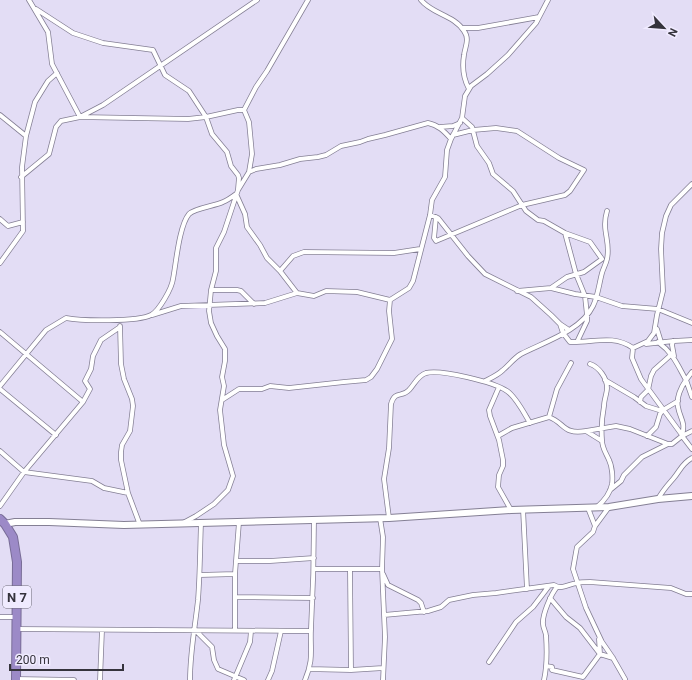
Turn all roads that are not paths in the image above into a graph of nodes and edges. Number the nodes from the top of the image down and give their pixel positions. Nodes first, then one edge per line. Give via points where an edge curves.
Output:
1 (29, 0) edge
2 (257, 0) edge
3 (308, 0) edge
4 (421, 0) edge
5 (548, 0) edge
6 (35, 8) junction
7 (539, 17) junction
8 (462, 28) junction
9 (160, 66) junction
10 (57, 73) junction
11 (469, 89) junction
12 (244, 110) junction
13 (0, 115) edge
14 (80, 117) junction
15 (206, 117) junction
16 (461, 120) junction
17 (440, 127) junction
18 (473, 130) junction
19 (26, 136) junction
20 (452, 137) junction
21 (249, 172) junction
22 (21, 177) junction
23 (692, 184) edge
24 (692, 189) edge
25 (237, 192) junction
26 (686, 192) junction
27 (522, 205) junction
28 (607, 211) dead end
29 (430, 215) junction
30 (436, 217) junction
31 (0, 219) edge
32 (23, 222) junction
33 (565, 233) junction
34 (452, 235) junction
35 (420, 249) junction
36 (608, 255) junction
37 (602, 259) junction
38 (0, 263) edge
39 (280, 272) junction
40 (576, 274) junction
41 (551, 288) junction
42 (211, 290) junction
43 (517, 291) junction
44 (297, 293) junction
45 (584, 295) junction
46 (596, 297) junction
47 (390, 300) junction
48 (254, 304) junction
49 (210, 305) junction
50 (658, 309) junction
51 (152, 315) junction
52 (587, 317) junction
53 (122, 320) junction
54 (692, 323) edge
55 (560, 324) junction
56 (656, 324) junction
57 (120, 327) junction
58 (569, 330) junction
59 (0, 332) edge
60 (563, 333) junction
61 (692, 340) edge
62 (674, 341) junction
63 (577, 342) junction
64 (659, 342) junction
65 (641, 344) junction
66 (633, 348) junction
67 (26, 354) junction
68 (673, 355) junction
69 (571, 363) dead end
70 (590, 364) dead end
71 (692, 372) edge
72 (605, 380) junction
73 (686, 380) junction
74 (485, 381) junction
75 (0, 387) edge
76 (499, 387) junction
77 (648, 390) junction
78 (692, 397) edge
79 (222, 400) junction
80 (678, 401) junction
81 (83, 402) junction
82 (640, 402) junction
83 (663, 411) junction
84 (549, 417) junction
85 (530, 423) junction
86 (602, 428) junction
87 (586, 431) junction
88 (692, 431) edge
89 (56, 435) junction
90 (682, 435) junction
91 (498, 436) junction
92 (647, 436) junction
93 (602, 441) junction
94 (668, 444) junction
95 (692, 449) edge
96 (0, 451) edge
97 (692, 458) edge
98 (24, 472) junction
99 (610, 490) junction
100 (128, 492) junction
101 (692, 496) edge
102 (658, 499) junction
103 (0, 506) edge
104 (609, 507) junction
105 (588, 508) junction
106 (597, 508) junction
107 (523, 509) junction
108 (511, 510) junction
109 (380, 518) junction
110 (389, 518) junction
111 (314, 519) junction
112 (3, 521) edge
113 (239, 522) junction
114 (201, 523) junction
115 (181, 524) junction
116 (140, 525) junction
117 (595, 526) junction
118 (314, 558) junction
119 (236, 561) junction
120 (314, 570) junction
121 (350, 570) junction
122 (382, 571) junction
123 (235, 574) junction
124 (200, 575) junction
125 (577, 583) junction
126 (550, 586) junction
127 (557, 587) junction
128 (526, 590) junction
129 (692, 594) edge
130 (235, 597) junction
131 (313, 598) junction
132 (550, 598) junction
133 (424, 612) junction
134 (384, 615) junction
135 (0, 617) edge
136 (17, 617) junction
137 (17, 630) junction
138 (102, 630) junction
139 (194, 630) junction
140 (235, 630) junction
141 (311, 630) junction
142 (251, 631) junction
143 (281, 631) junction
144 (600, 636) junction
145 (600, 654) junction
146 (613, 658) junction
147 (489, 662) dead end
148 (546, 666) junction
149 (383, 668) junction
150 (310, 669) junction
151 (351, 670) junction
152 (235, 678) edge
153 (16, 679) edge
154 (625, 679) dead end
155 (74, 680) edge
156 (100, 680) edge
157 (190, 680) edge
158 (244, 680) edge
159 (268, 680) edge
160 (305, 680) edge
161 (383, 680) edge
162 (544, 680) edge

1 - 6 street
2 - 9 street
3 - 12 street
4 - 8 street
5 - 7 street
6 - 9 street via 72,33 103,43 153,50
6 - 10 street via 48,32 52,64
7 - 8 street via 478,28
7 - 11 street via 508,55
8 - 11 street via 467,38 463,68
9 - 14 street via 103,105
9 - 15 street via 165,75 189,91
10 - 14 street
10 - 19 street via 48,81 35,102
11 - 16 street via 465,96
12 - 15 street
12 - 21 street via 249,122 252,154
13 - 19 street
14 - 15 street
14 - 22 street via 61,121 56,128 49,154
15 - 25 street via 212,134 227,152 231,166 238,175
16 - 17 street via 453,126
16 - 18 street
16 - 20 street
17 - 20 street
17 - 21 street via 428,123 341,146 326,155
18 - 20 street
18 - 27 street via 477,146 494,174 503,184 509,186
18 - 27 street via 496,128 517,131 559,158 584,170 565,195
19 - 22 street
20 - 29 street via 446,157 445,177 432,200
21 - 25 street
22 - 32 street
23 - 26 street
24 - 26 street
25 - 39 street via 247,227 267,258
25 - 42 street via 216,248 216,271
25 - 51 street via 223,202 191,212 186,218 176,254 173,281 165,299
26 - 50 street via 671,205 666,216 662,233 662,291
27 - 33 street via 532,217
27 - 34 street
28 - 36 street via 604,220
29 - 30 street
29 - 35 street
30 - 34 street
30 - 34 street via 434,240
31 - 32 street via 8,226
32 - 38 street via 23,231
33 - 37 street via 590,242
33 - 40 street
34 - 43 street via 485,274
35 - 39 street via 394,254 304,252 293,256
35 - 47 street via 409,288
36 - 37 street
36 - 46 street
37 - 40 street via 584,272
39 - 44 street
40 - 41 street
40 - 45 street
41 - 43 street
41 - 45 street
42 - 48 street via 238,290
42 - 49 street
43 - 55 street via 531,298
44 - 47 street via 314,296 326,291 357,292
44 - 48 street
45 - 46 street
45 - 52 street
46 - 50 street via 622,306
46 - 52 street
47 - 79 street via 392,339 377,369 366,380 240,390
48 - 49 street
49 - 51 street via 181,306
49 - 79 street via 211,323 225,349
50 - 54 street
50 - 56 street
51 - 53 street
52 - 58 street
52 - 63 street
53 - 57 street
53 - 67 street via 78,321 66,318 46,330
55 - 58 street
55 - 60 street
56 - 64 street
56 - 65 street via 652,337
57 - 81 street via 101,340 93,356 91,369 85,381 90,389
57 - 100 street via 121,364 133,406 130,430 121,452
58 - 60 street
59 - 67 street
60 - 63 street via 570,342
60 - 74 street via 519,355 502,371
61 - 62 street
62 - 64 street
62 - 68 street
63 - 66 street via 614,340
64 - 65 street
64 - 68 street
65 - 66 street
66 - 77 street via 632,358
67 - 75 street
67 - 81 street
68 - 73 street
68 - 77 street via 654,370
69 - 84 street via 557,389
70 - 72 street via 603,374
71 - 73 street
72 - 82 street
72 - 86 street via 607,388
73 - 78 street
73 - 80 street via 680,390
74 - 76 street
74 - 110 street via 435,372 419,377 408,391 397,394 392,399 384,478
75 - 89 street
76 - 85 street via 507,391
76 - 91 street via 489,410
77 - 82 street
77 - 83 street
79 - 115 street via 221,431 233,476 228,490 214,504
80 - 83 street
80 - 90 street via 677,406 684,426
81 - 89 street
82 - 83 street
83 - 90 street
83 - 92 street via 656,427
84 - 85 street
84 - 87 street via 569,431
85 - 91 street via 512,428
86 - 87 street
86 - 92 street via 616,426
86 - 93 street
87 - 93 street
88 - 90 street
89 - 98 street
90 - 94 street via 672,444
90 - 95 street
91 - 108 street via 503,460 498,487
92 - 94 street
93 - 99 street via 610,463
94 - 99 street via 642,457
96 - 98 street
97 - 102 street via 681,466
98 - 100 street via 92,481 104,488
98 - 103 street
99 - 106 street
100 - 116 street
101 - 102 main road
102 - 104 main road
104 - 106 main road
104 - 117 street
105 - 106 main road
105 - 107 main road
105 - 117 street
107 - 108 main road
107 - 128 street
108 - 110 main road
109 - 110 main road
109 - 111 main road
109 - 122 street via 383,537
111 - 113 main road
111 - 118 street
112 - 116 main road
112 - 136 highway, N 7 via 15,546 18,570
113 - 114 main road
113 - 119 street
114 - 115 main road
114 - 124 street
115 - 116 main road
117 - 125 street via 576,552 573,569
118 - 119 street
118 - 120 street
119 - 123 street
120 - 121 street
120 - 131 street
121 - 122 street
121 - 151 street
122 - 133 street via 388,585 418,600
122 - 134 street
123 - 124 street
123 - 130 street
124 - 139 street
125 - 127 street
125 - 129 street via 670,588
125 - 144 street
126 - 127 street
126 - 128 street
126 - 147 street via 533,607 516,622
127 - 132 street
128 - 133 street via 457,598 449,600 441,607
130 - 131 street
130 - 140 street
131 - 141 street
132 - 145 street via 566,617 580,628
132 - 148 street via 543,623 546,635
133 - 134 street
134 - 149 street
135 - 136 street
136 - 137 highway, N 7
137 - 138 street
137 - 153 highway, N 7
138 - 139 street
138 - 156 street
139 - 140 street
139 - 152 street via 212,647 218,669
139 - 157 street
140 - 142 street
141 - 143 street
141 - 150 street
142 - 143 street
142 - 152 street via 250,642
143 - 159 street
144 - 145 street
144 - 146 street
145 - 146 street
145 - 148 street via 583,677 552,670 552,667
146 - 154 street
148 - 162 street
149 - 151 street
149 - 161 street
150 - 151 street
150 - 160 street
152 - 158 street
153 - 155 street

